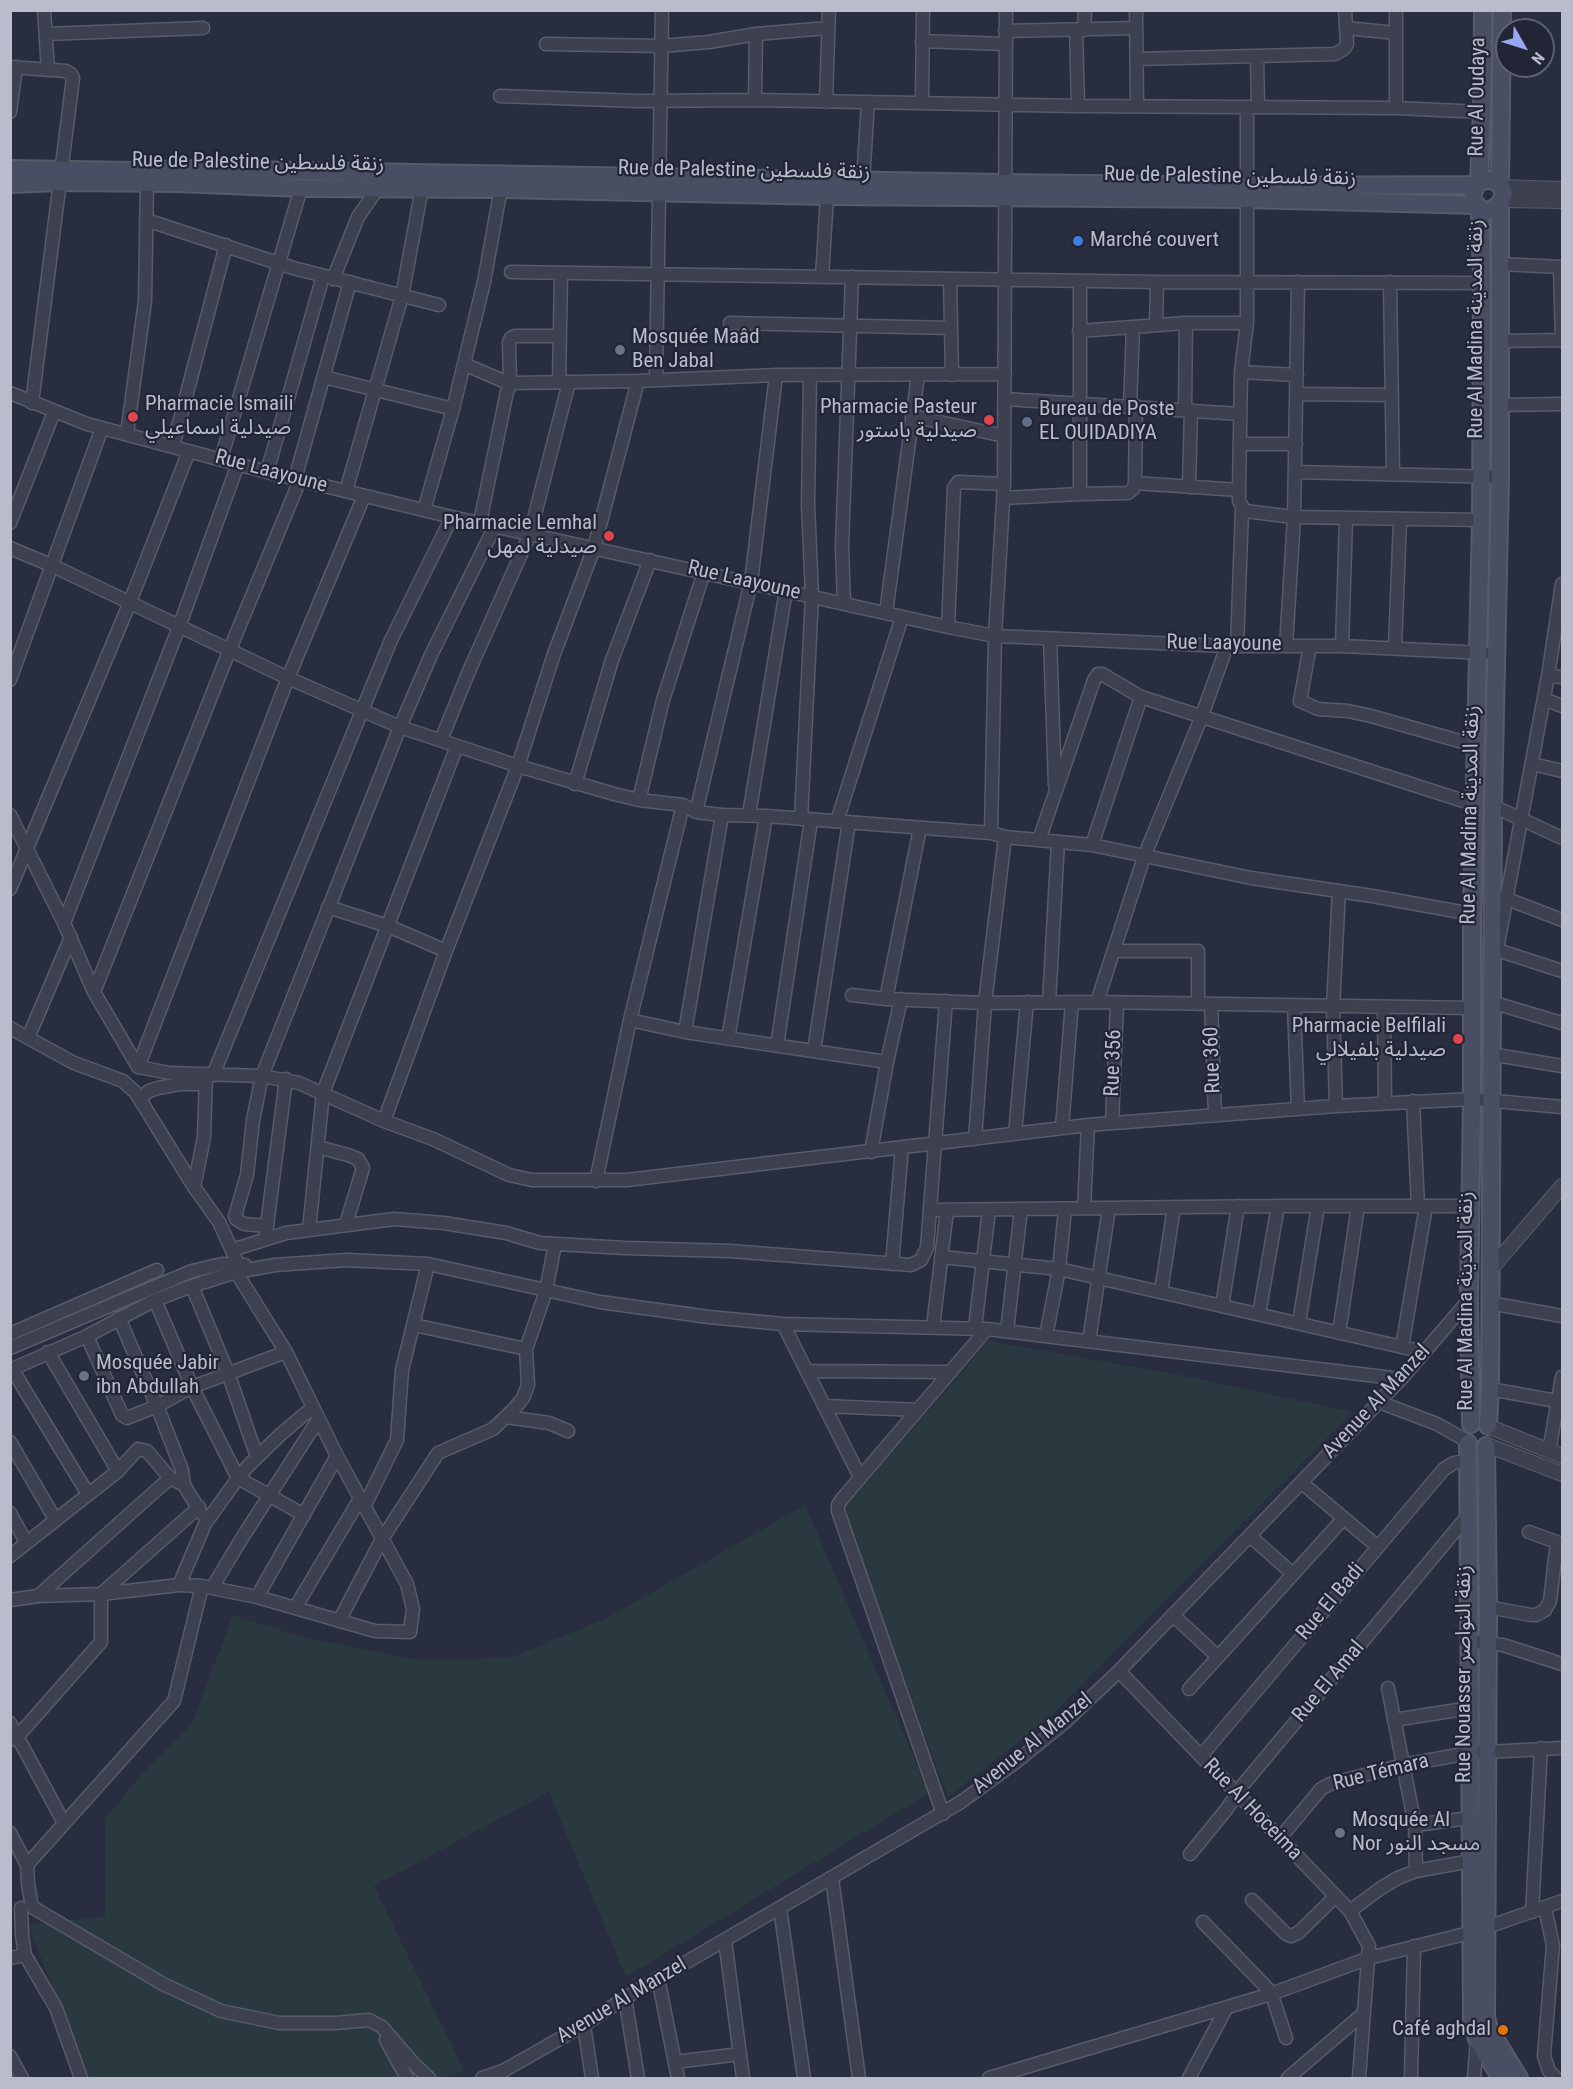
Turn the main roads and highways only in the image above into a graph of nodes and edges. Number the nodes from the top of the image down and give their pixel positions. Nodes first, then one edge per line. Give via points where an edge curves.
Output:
1 (1483, 10) edge
2 (1502, 10) edge
3 (10, 169) edge
4 (61, 176) junction
5 (502, 182) junction
6 (10, 184) edge
7 (1478, 184) junction
8 (659, 185) junction
9 (1004, 190) junction
10 (1247, 192) junction
11 (1501, 194) junction
12 (1478, 207) junction
13 (1476, 1431) junction
14 (1479, 1930) junction
15 (1483, 2034) junction
16 (1501, 2079) edge
17 (1519, 2079) edge

1 - 7 main road, Rue Al Oudaya
2 - 11 main road, Rue Al Oudaya
3 - 4 main road, Rue de Palestine زنقة فلسطين
4 - 5 main road, Rue de Palestine زنقة فلسطين via 180,170
4 - 5 main road, Rue de Palestine زنقة فلسطين via 301,188 422,188
4 - 6 main road, Rue de Palestine زنقة فلسطين
5 - 8 main road, Rue de Palestine زنقة فلسطين
7 - 10 main road, Rue de Palestine زنقة فلسطين
7 - 11 main road via 1488,179
7 - 12 main road via 1473,195
8 - 9 main road, Rue de Palestine زنقة فلسطين via 863,181
8 - 9 main road, Rue de Palestine زنقة فلسطين via 827,195
9 - 10 main road, Rue de Palestine زنقة فلسطين
10 - 12 main road, Rue de Palestine زنقة فلسطين
11 - 12 main road via 1493,209
11 - 13 main road, Rue Al Madina زنقة المدينة via 1493,806 1500,896 1491,975 1490,1389
12 - 13 main road, Rue Al Madina زنقة المدينة via 1482,476 1472,914 1469,1300
13 - 14 main road, Rue Nouasser زنقة النواصر via 1470,1460 1469,1753 1471,1862
13 - 14 main road, Rue Nouasser زنقة النواصر via 1478,1448 1487,1446 1488,1606 1487,1752
14 - 15 main road, Rue Nouasser زنقة النواصر via 1472,2018
15 - 16 main road, Rue Nouasser زنقة النواصر
15 - 17 main road

